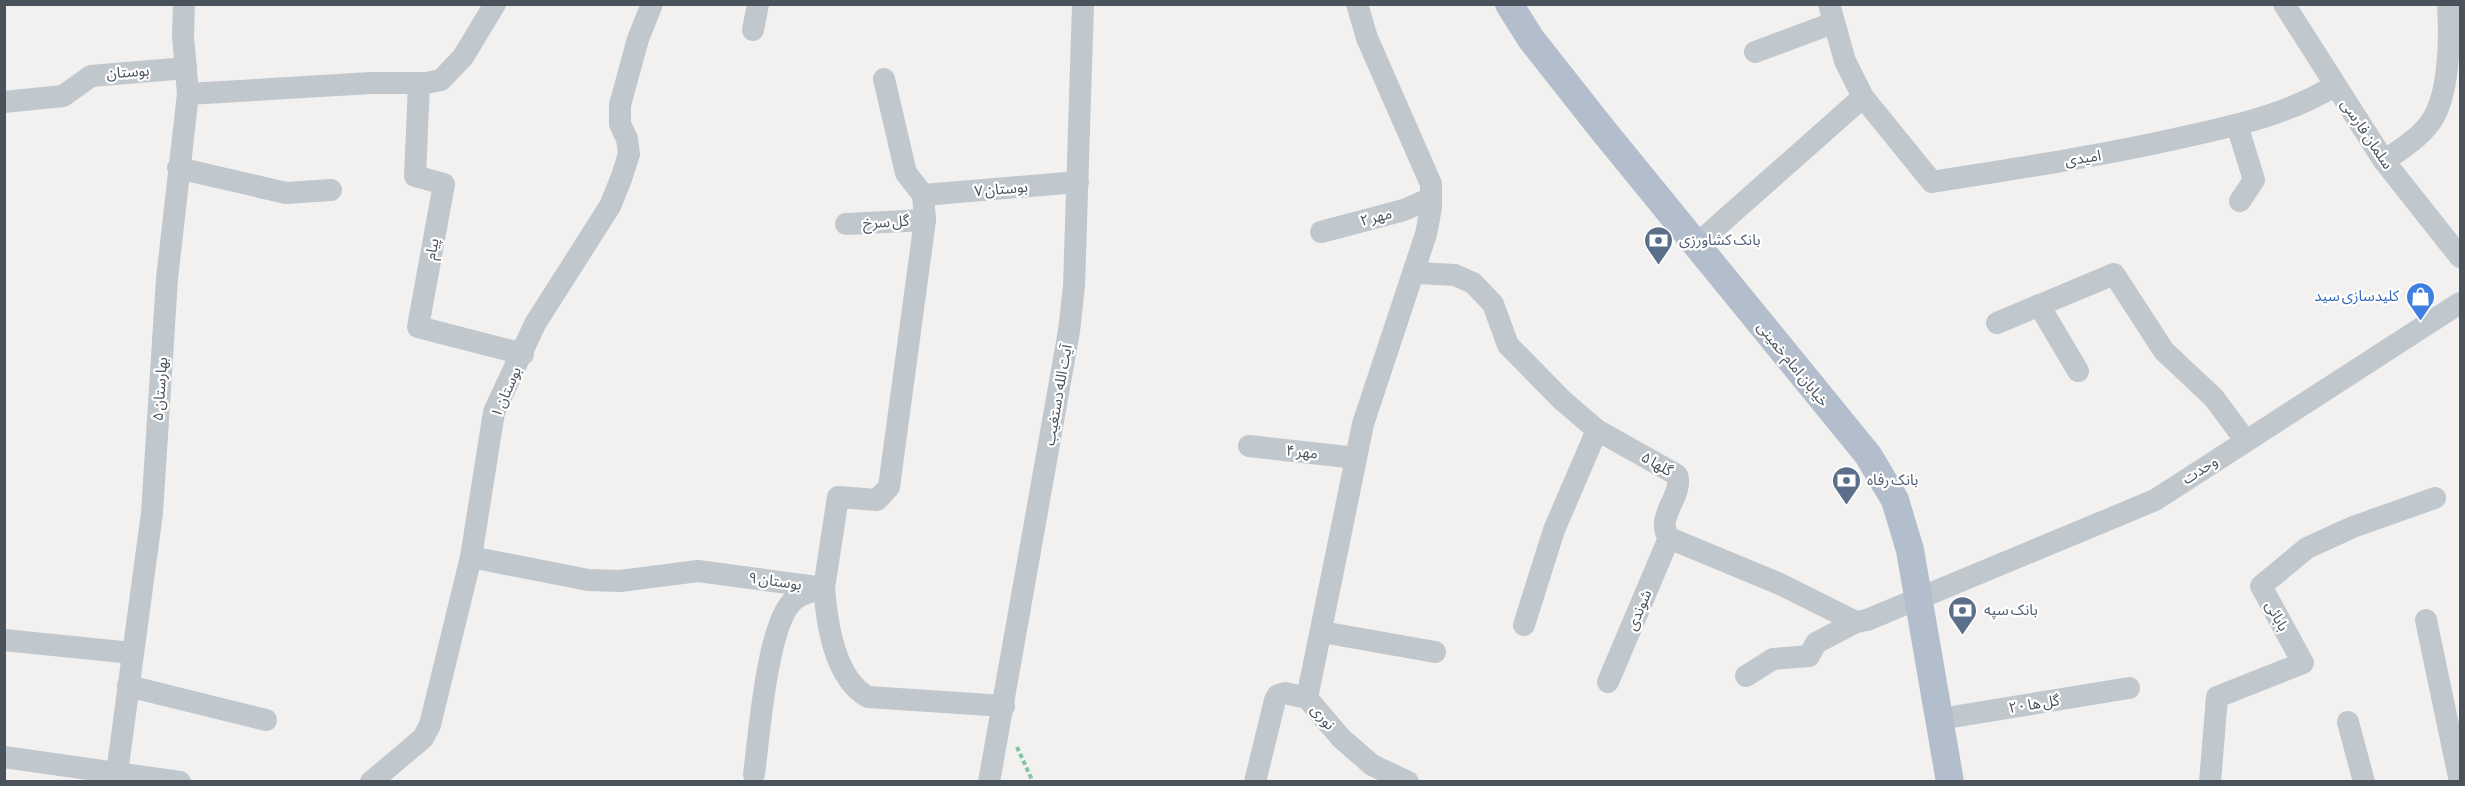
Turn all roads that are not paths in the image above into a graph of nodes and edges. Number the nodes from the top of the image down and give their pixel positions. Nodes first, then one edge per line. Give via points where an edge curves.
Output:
1 (184, 4) edge
2 (495, 4) edge
3 (652, 4) edge
4 (758, 4) edge
5 (1083, 4) edge
6 (1357, 4) edge
7 (1509, 4) edge
8 (2284, 4) edge
9 (2448, 4) edge
10 (1831, 14) edge
11 (753, 30) dead end
12 (1755, 52) dead end
13 (186, 68) junction
14 (884, 79) dead end
15 (418, 83) junction
16 (2334, 87) junction
17 (188, 94) junction
18 (1863, 97) junction
19 (4, 102) edge
20 (2237, 126) junction
21 (2384, 161) junction
22 (178, 168) junction
23 (1078, 182) junction
24 (331, 190) dead end
25 (923, 195) junction
26 (1431, 198) junction
27 (2240, 201) dead end
28 (925, 220) junction
29 (846, 224) dead end
30 (1320, 232) dead end
31 (1696, 245) junction
32 (2460, 256) edge
33 (1416, 267) junction
34 (2460, 303) edge
35 (2039, 305) junction
36 (1997, 323) dead end
37 (523, 354) junction
38 (2078, 371) dead end
39 (1597, 430) junction
40 (2245, 440) junction
41 (1249, 446) dead end
42 (1356, 458) junction
43 (2435, 498) dead end
44 (1669, 538) junction
45 (471, 557) junction
46 (824, 588) junction
47 (1919, 597) junction
48 (2426, 620) dead end
49 (1856, 622) junction
50 (1524, 625) dead end
51 (1322, 632) junction
52 (4, 640) edge
53 (1435, 652) dead end
54 (132, 653) junction
55 (1746, 676) dead end
56 (1608, 682) dead end
57 (128, 686) junction
58 (2129, 688) dead end
59 (1307, 698) junction
60 (1004, 706) junction
61 (1940, 719) junction
62 (266, 720) dead end
63 (2348, 722) dead end
64 (4, 757) edge
65 (117, 773) junction
66 (754, 774) dead end
67 (180, 782) edge
68 (371, 782) edge
69 (988, 782) edge
70 (1255, 782) edge
71 (1408, 782) edge
72 (1950, 782) edge
73 (2210, 782) edge
74 (2364, 782) edge
75 (2460, 782) edge

1 - 13 street, بهارستان ۵
2 - 15 street via 451,72 441,80
3 - 37 street, بوستان ۱ via 620,105 620,124 629,154 621,179 610,206 535,324
4 - 11 street
5 - 23 street, آیت الله دستغیب
6 - 26 street via 1367,38 1431,184
7 - 31 main road, خیابان امام خمینی via 1531,39
8 - 16 street, سلمان فارسی
9 - 21 street via 2450,25 2440,105 2417,137
10 - 12 street
10 - 18 street via 1845,61
13 - 17 street, بهارستان ۵
13 - 19 street, بوستان via 91,76 63,96
14 - 25 street via 906,173
15 - 17 street
15 - 37 street, پیام via 415,176 444,184 418,327
16 - 20 street, امیدی via 2296,107
16 - 21 street, سلمان فارسی
17 - 22 street, بهارستان ۵
18 - 20 street, امیدی via 1932,182 2109,154
18 - 31 street
20 - 27 street via 2254,180
21 - 32 street, سلمان فارسی
22 - 24 street via 286,193
22 - 54 street, بهارستان ۵ via 152,513
23 - 25 street, بوستان ۷
23 - 60 street, آیت الله دستغیب via 1070,330
25 - 28 street
26 - 30 street, مهر ۲ via 1404,210
26 - 33 street
28 - 29 street, گل سرخ
28 - 46 street via 889,487 877,500 838,497
31 - 47 main road, خیابان امام خمینی via 1868,456 1895,500
33 - 39 street, گلها ۵ via 1418,273 1455,275 1485,293 1500,316 1508,345
33 - 42 street via 1363,424
34 - 40 street, وحدت
35 - 36 street
35 - 38 street
35 - 40 street via 2114,274 2164,351 2214,398
37 - 45 street, بوستان ۱ via 494,412
39 - 44 street, گلها ۵ via 1677,476 1680,482 1665,520 1664,531
39 - 50 street via 1554,530
40 - 47 street, وحدت via 2154,500
41 - 42 street, مهر ۴
42 - 51 street
43 - 73 street, بابائی via 2307,548 2261,586 2302,663 2217,697
44 - 49 street via 1780,584
44 - 56 street, شوندی
45 - 46 street, بوستان ۹ via 588,580 620,581 698,571
45 - 68 street, بوستان ۱ via 427,732
46 - 60 street via 838,656 856,690 868,697
46 - 66 street via 793,600 780,625 769,667
47 - 49 street
47 - 61 main road, خیابان امام خمینی
48 - 75 street
49 - 55 street via 1816,643 1809,656 1773,659
51 - 53 street
51 - 59 street
52 - 54 street
54 - 57 street, بهارستان ۵
57 - 62 street
57 - 65 street, بهارستان ۵
58 - 61 street, گل ها ۲۰
59 - 70 street, نوری via 1278,695
59 - 71 street, نوری via 1341,738 1372,765
60 - 69 street, آیت الله دستغیب
61 - 72 main road, خیابان امام خمینی
63 - 74 street
64 - 65 street
65 - 67 street

